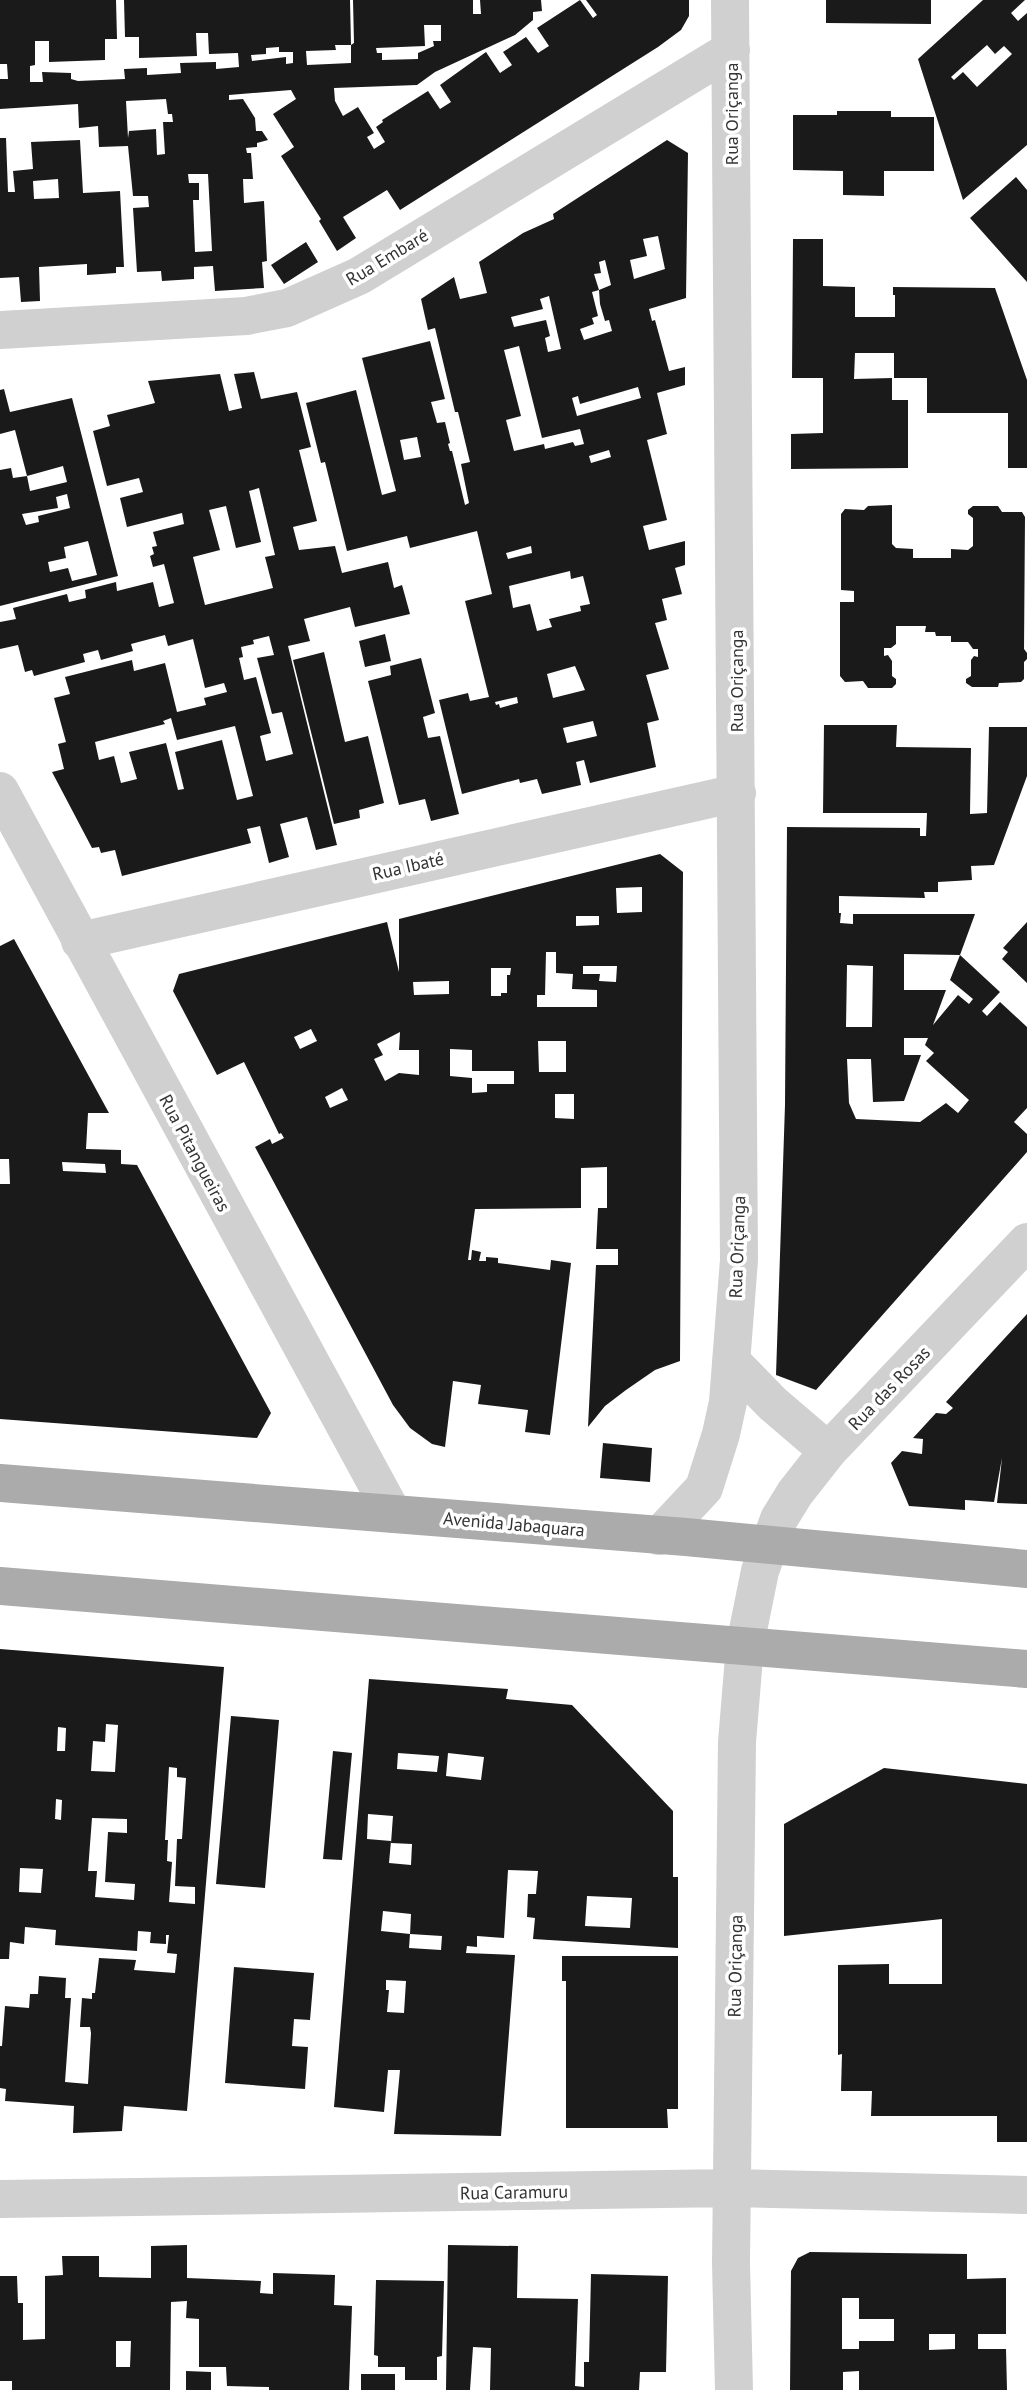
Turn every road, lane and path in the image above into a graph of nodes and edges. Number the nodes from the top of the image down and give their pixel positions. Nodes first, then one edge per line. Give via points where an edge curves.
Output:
1 (730, 0) edge
2 (731, 50) junction
3 (0, 330) edge
4 (0, 791) edge
5 (737, 793) junction
6 (80, 941) junction
7 (1027, 1242) edge
8 (731, 1361) junction
9 (828, 1451) junction
10 (0, 1483) edge
11 (393, 1514) junction
12 (659, 1536) junction
13 (768, 1546) junction
14 (1027, 1569) edge
15 (0, 1586) edge
16 (745, 1645) junction
17 (1027, 1669) edge
18 (732, 2188) junction
19 (1027, 2195) edge
20 (0, 2199) edge
21 (734, 2390) edge

1 - 2 street, Rua Oriçanga
2 - 3 street, Rua Embaré via 359,276 287,308 246,316
2 - 5 street, Rua Oriçanga
4 - 6 street, Rua Pitangueiras
5 - 6 street, Rua Ibaté
5 - 8 street, Rua Oriçanga via 739,1259
6 - 11 street, Rua Pitangueiras
7 - 9 street, Rua das Rosas
8 - 9 street
8 - 12 street, Rua Oriçanga via 729,1402 704,1488
9 - 13 street, Rua das Rosas via 795,1493
10 - 11 main road, Avenida Jabaquara
11 - 12 main road, Avenida Jabaquara
12 - 13 main road, Avenida Jabaquara
13 - 14 main road, Avenida Jabaquara
13 - 16 street, Rua Oriçanga
15 - 16 main road
16 - 17 main road
16 - 18 street, Rua Oriçanga via 737,1742
18 - 19 street, Rua Caramuru
18 - 20 street, Rua Caramuru
18 - 21 street, Rua Oriçanga

